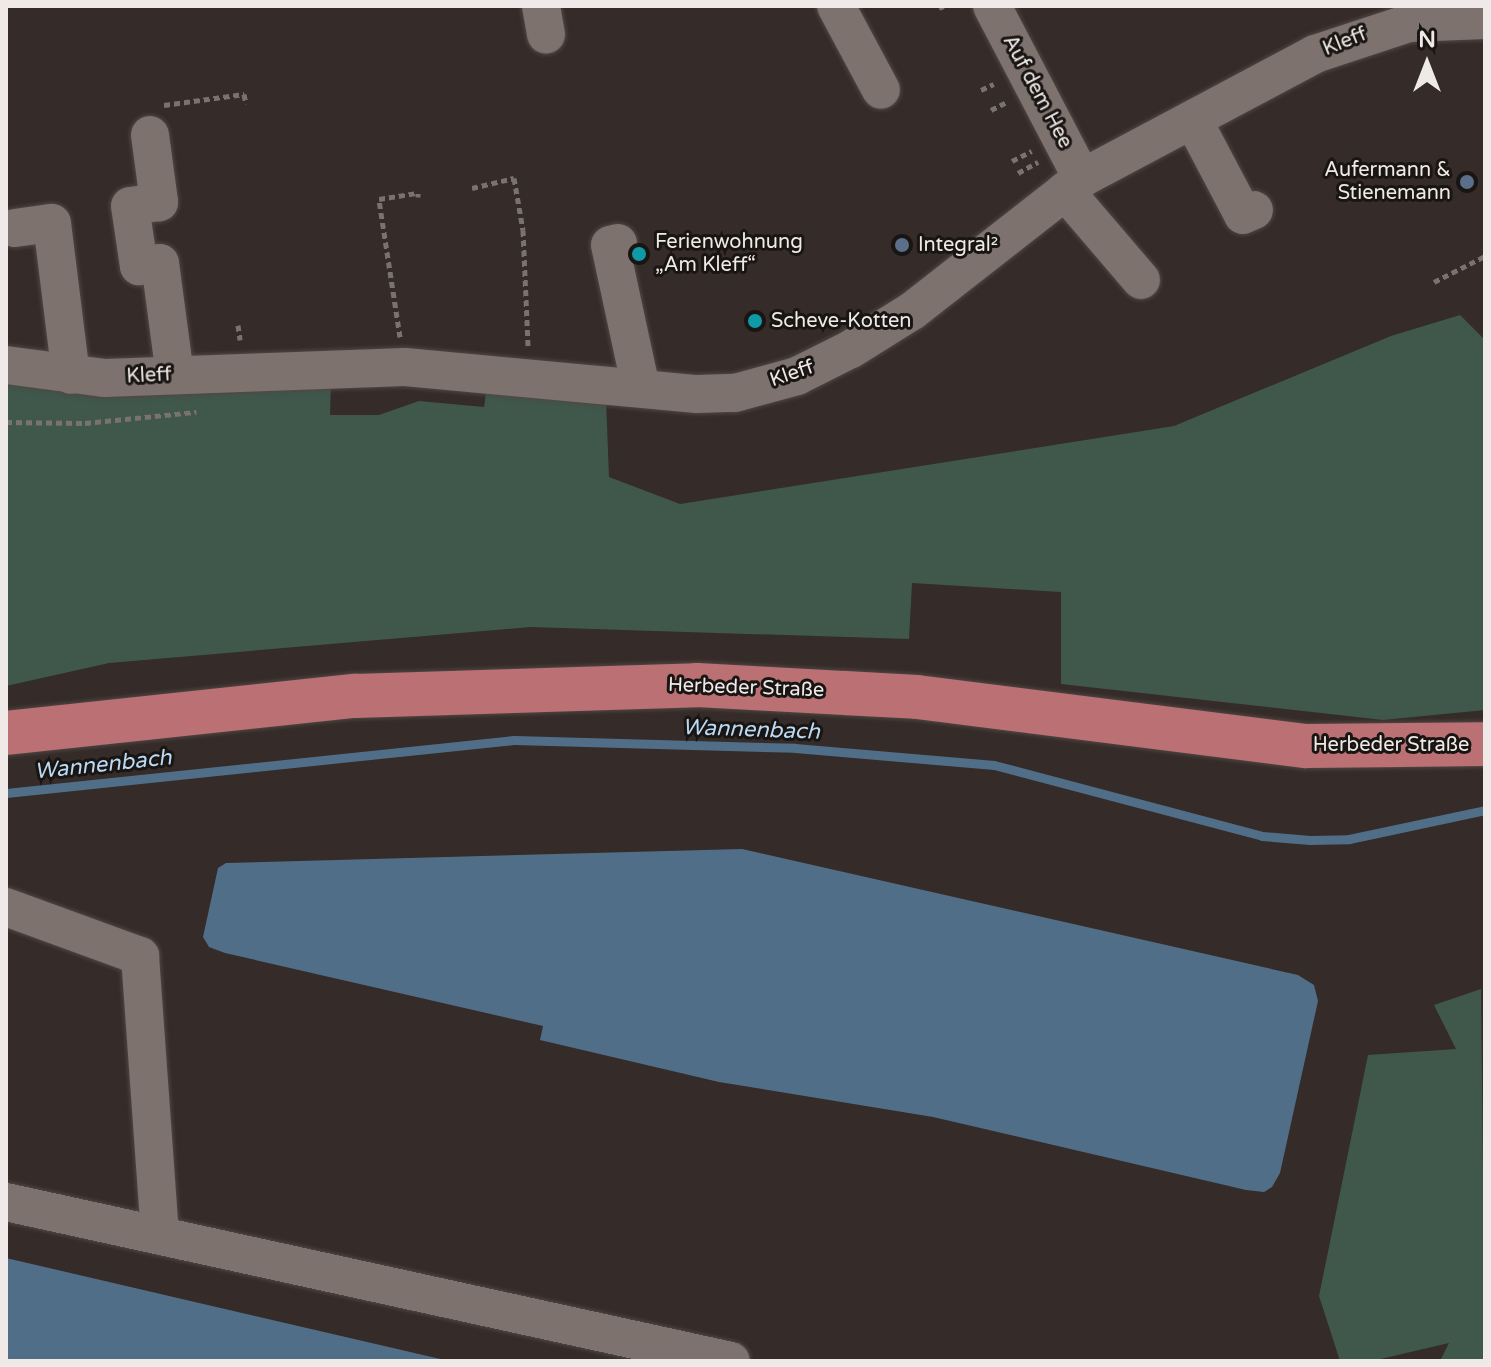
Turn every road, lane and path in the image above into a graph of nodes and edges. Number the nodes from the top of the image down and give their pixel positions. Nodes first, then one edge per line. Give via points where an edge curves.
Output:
1 (836, 6) edge
2 (992, 6) edge
3 (1485, 20) edge
4 (881, 90) dead end
5 (215, 98) junction
6 (186, 102) junction
7 (246, 104) dead end
8 (216, 108) dead end
9 (187, 113) dead end
10 (1193, 120) junction
11 (150, 135) joint
12 (1073, 185) junction
13 (472, 188) dead end
14 (418, 197) dead end
15 (1254, 210) dead end
16 (15, 228) dead end
17 (618, 243) dead end
18 (1485, 256) edge
19 (1141, 280) dead end
20 (1434, 282) dead end
21 (6, 365) edge
22 (405, 367) junction
23 (71, 375) junction
24 (175, 375) junction
25 (529, 375) junction
26 (641, 388) junction
27 (6, 733) edge
28 (1485, 744) edge
29 (6, 907) edge
30 (6, 1202) edge
31 (160, 1235) junction
32 (731, 1361) edge

1 - 4 street
2 - 12 street, Auf dem Hee
3 - 10 street, Kleff via 1409,23 1372,31 1315,54
5 - 6 path
5 - 7 path via 244,94
5 - 8 path
6 - 9 path
6 - 11 path via 153,106 157,134
10 - 12 street, Kleff
10 - 15 street via 1243,215
11 - 24 street via 159,202 130,206 139,266 160,263
12 - 19 street, Auf dem Hee
12 - 26 street, Kleff via 912,311 797,376 735,393
13 - 25 path via 514,178 523,230
14 - 22 path via 379,199
16 - 23 street via 52,223
17 - 26 street via 610,245
18 - 20 path
21 - 23 street, Kleff
22 - 24 street, Kleff
22 - 25 street, Kleff
23 - 24 street, Kleff
25 - 26 street, Kleff
27 - 28 main road, Herbeder Straße via 355,696 697,685 917,697 1306,746
29 - 31 street via 140,956
30 - 31 street
31 - 32 street

